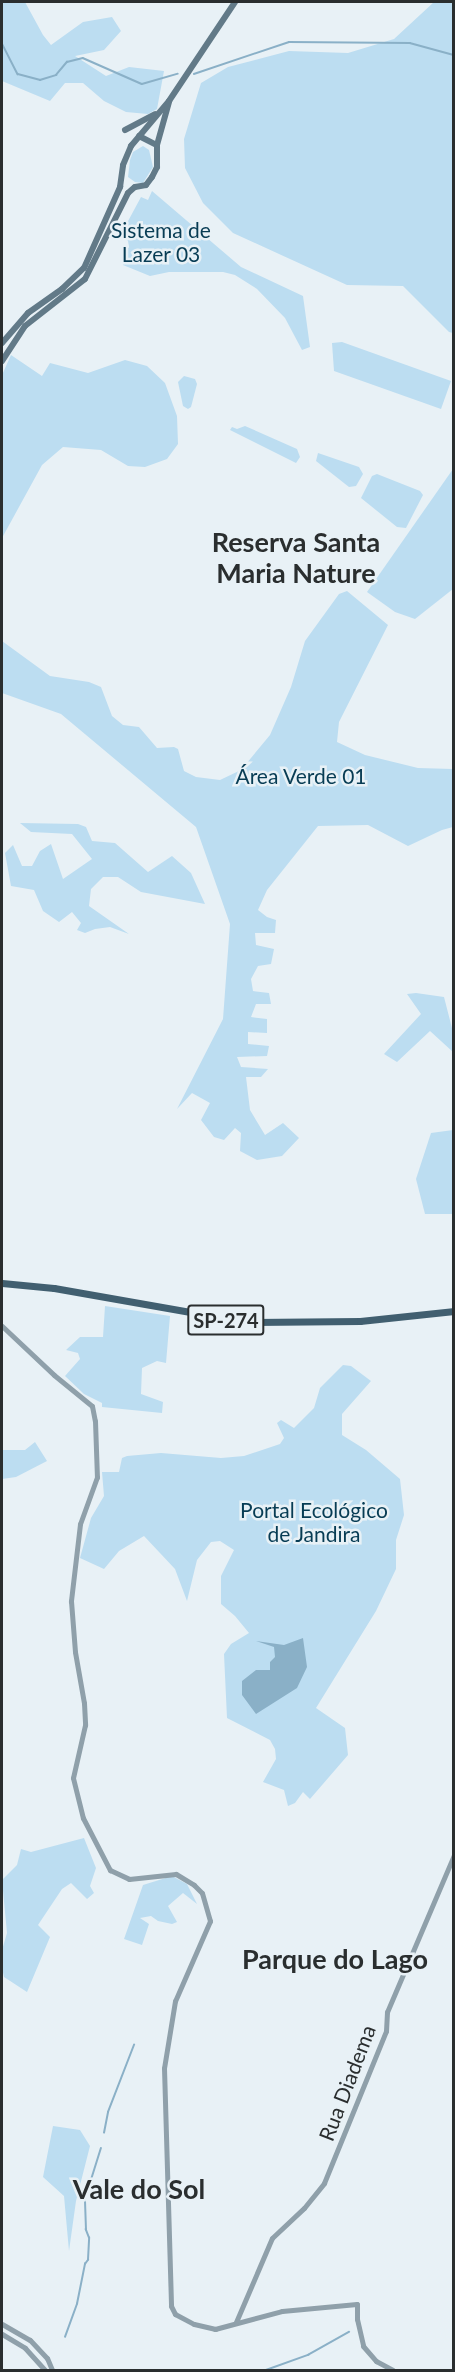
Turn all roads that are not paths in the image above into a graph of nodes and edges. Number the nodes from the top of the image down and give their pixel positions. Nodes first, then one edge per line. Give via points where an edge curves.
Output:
1 (235, 2) edge
2 (169, 101) junction
3 (158, 113) junction
4 (125, 130) dead end
5 (140, 136) junction
6 (156, 145) junction
7 (123, 179) junction
8 (135, 187) junction
9 (2, 343) edge
10 (2, 361) edge
11 (2, 1283) edge
12 (453, 1311) edge
13 (2, 1326) edge
14 (453, 1855) edge
15 (236, 2322) junction
16 (2, 2324) edge
17 (16, 2332) junction
18 (2, 2334) edge
19 (10, 2339) junction
20 (30, 2340) junction
21 (25, 2348) junction
22 (45, 2370) edge
23 (52, 2370) edge
24 (393, 2370) edge

1 - 2 main road
2 - 3 main road
2 - 6 main road
3 - 4 main road
3 - 5 main road
5 - 6 main road
5 - 7 main road via 126,156
6 - 8 main road via 158,167 146,185
7 - 8 main road
7 - 9 main road via 84,268 28,313
8 - 10 main road via 123,201 85,279 25,326
11 - 12 main road, SP-274 via 54,1287 247,1322 360,1321
13 - 15 street via 92,1406 97,1478 80,1524 71,1601 85,1725 73,1770 76,1798 110,1870 129,1879 176,1874 202,1893 207,1906 210,1921 175,2001 164,2068 168,2299 176,2314 200,2327 215,2329
14 - 15 street, Rua Diadema via 387,2012 386,2031 337,2156 324,2183 272,2238
15 - 24 street via 282,2311 357,2304 363,2346 376,2361
16 - 17 street
17 - 19 street
17 - 20 street
18 - 19 street
19 - 21 street
20 - 21 street
20 - 23 street via 47,2358
21 - 22 street

